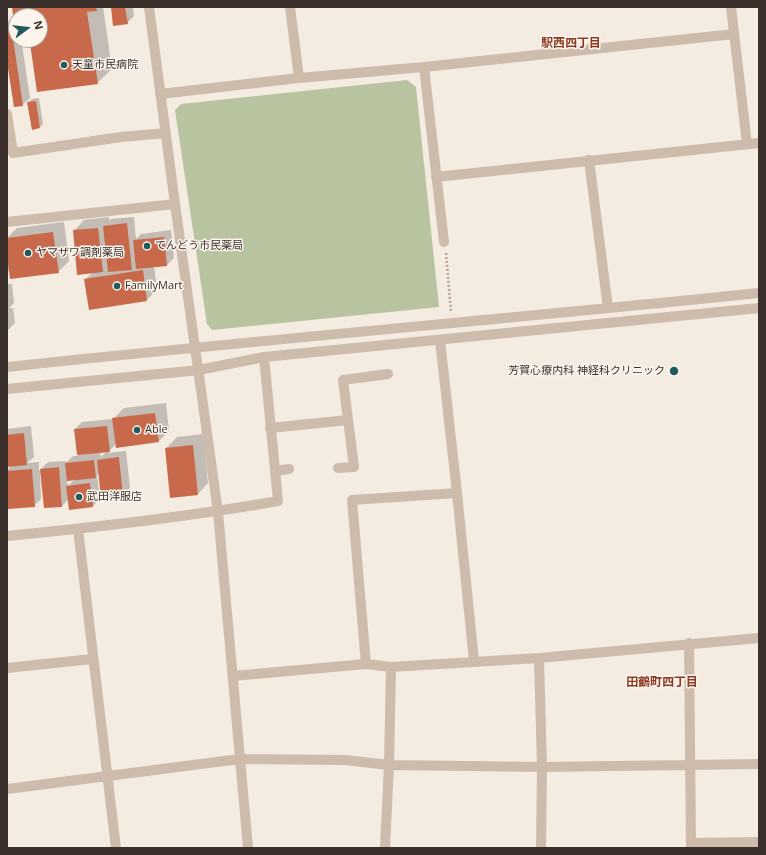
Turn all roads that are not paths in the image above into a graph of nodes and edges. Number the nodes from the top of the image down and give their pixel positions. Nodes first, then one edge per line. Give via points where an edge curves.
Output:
1 (149, 7) edge
2 (290, 7) edge
3 (732, 7) edge
4 (734, 34) junction
5 (424, 67) junction
6 (299, 78) junction
7 (160, 94) junction
8 (7, 114) edge
9 (166, 133) junction
10 (759, 143) edge
11 (747, 144) junction
12 (589, 160) junction
13 (436, 176) junction
14 (175, 204) junction
15 (7, 222) edge
16 (444, 242) road end
17 (759, 292) edge
18 (608, 308) junction
19 (759, 308) edge
20 (440, 340) junction
21 (195, 346) junction
22 (264, 357) junction
23 (7, 367) edge
24 (199, 370) junction
25 (388, 374) dead end
26 (7, 389) edge
27 (348, 420) junction
28 (270, 428) junction
29 (338, 468) dead end
30 (289, 469) dead end
31 (275, 471) junction
32 (457, 492) junction
33 (218, 512) junction
34 (78, 529) junction
35 (7, 536) edge
36 (759, 638) edge
37 (689, 643) junction
38 (539, 658) junction
39 (92, 659) junction
40 (474, 661) junction
41 (366, 664) junction
42 (390, 667) junction
43 (7, 668) edge
44 (233, 676) junction
45 (240, 759) junction
46 (689, 764) junction
47 (759, 764) edge
48 (389, 766) junction
49 (542, 767) junction
50 (108, 775) junction
51 (7, 789) edge
52 (759, 842) edge
53 (691, 845) edge
54 (116, 848) edge
55 (248, 848) edge
56 (385, 848) edge
57 (541, 848) edge

1 - 7 street
2 - 6 street
3 - 4 street
4 - 5 street
4 - 11 street
5 - 6 street
5 - 13 street
6 - 7 street
7 - 9 street
8 - 9 street via 13,153
9 - 14 street
10 - 11 street
11 - 12 street
12 - 13 street
12 - 18 street
13 - 16 street
14 - 15 street
14 - 21 street
17 - 18 street
18 - 21 street
19 - 20 street
20 - 22 street
20 - 32 street
21 - 23 street
21 - 24 street
22 - 24 street
22 - 28 street
24 - 26 street
24 - 33 street
25 - 27 street via 343,380
27 - 28 street
27 - 29 street via 354,467
28 - 31 street
30 - 31 street
31 - 33 street via 278,501
32 - 40 street
32 - 41 street via 352,500
33 - 34 street
33 - 44 street
34 - 35 street
34 - 39 street
36 - 37 street
37 - 38 street
37 - 46 street
38 - 40 street
38 - 49 street
39 - 43 street
39 - 50 street
40 - 42 street
41 - 42 street
41 - 44 street
42 - 48 street
44 - 45 street
45 - 48 street via 345,760
45 - 50 street
45 - 55 street
46 - 47 street
46 - 49 street
46 - 53 street
48 - 49 street
48 - 56 street
49 - 57 street
50 - 51 street
50 - 54 street
52 - 53 street

